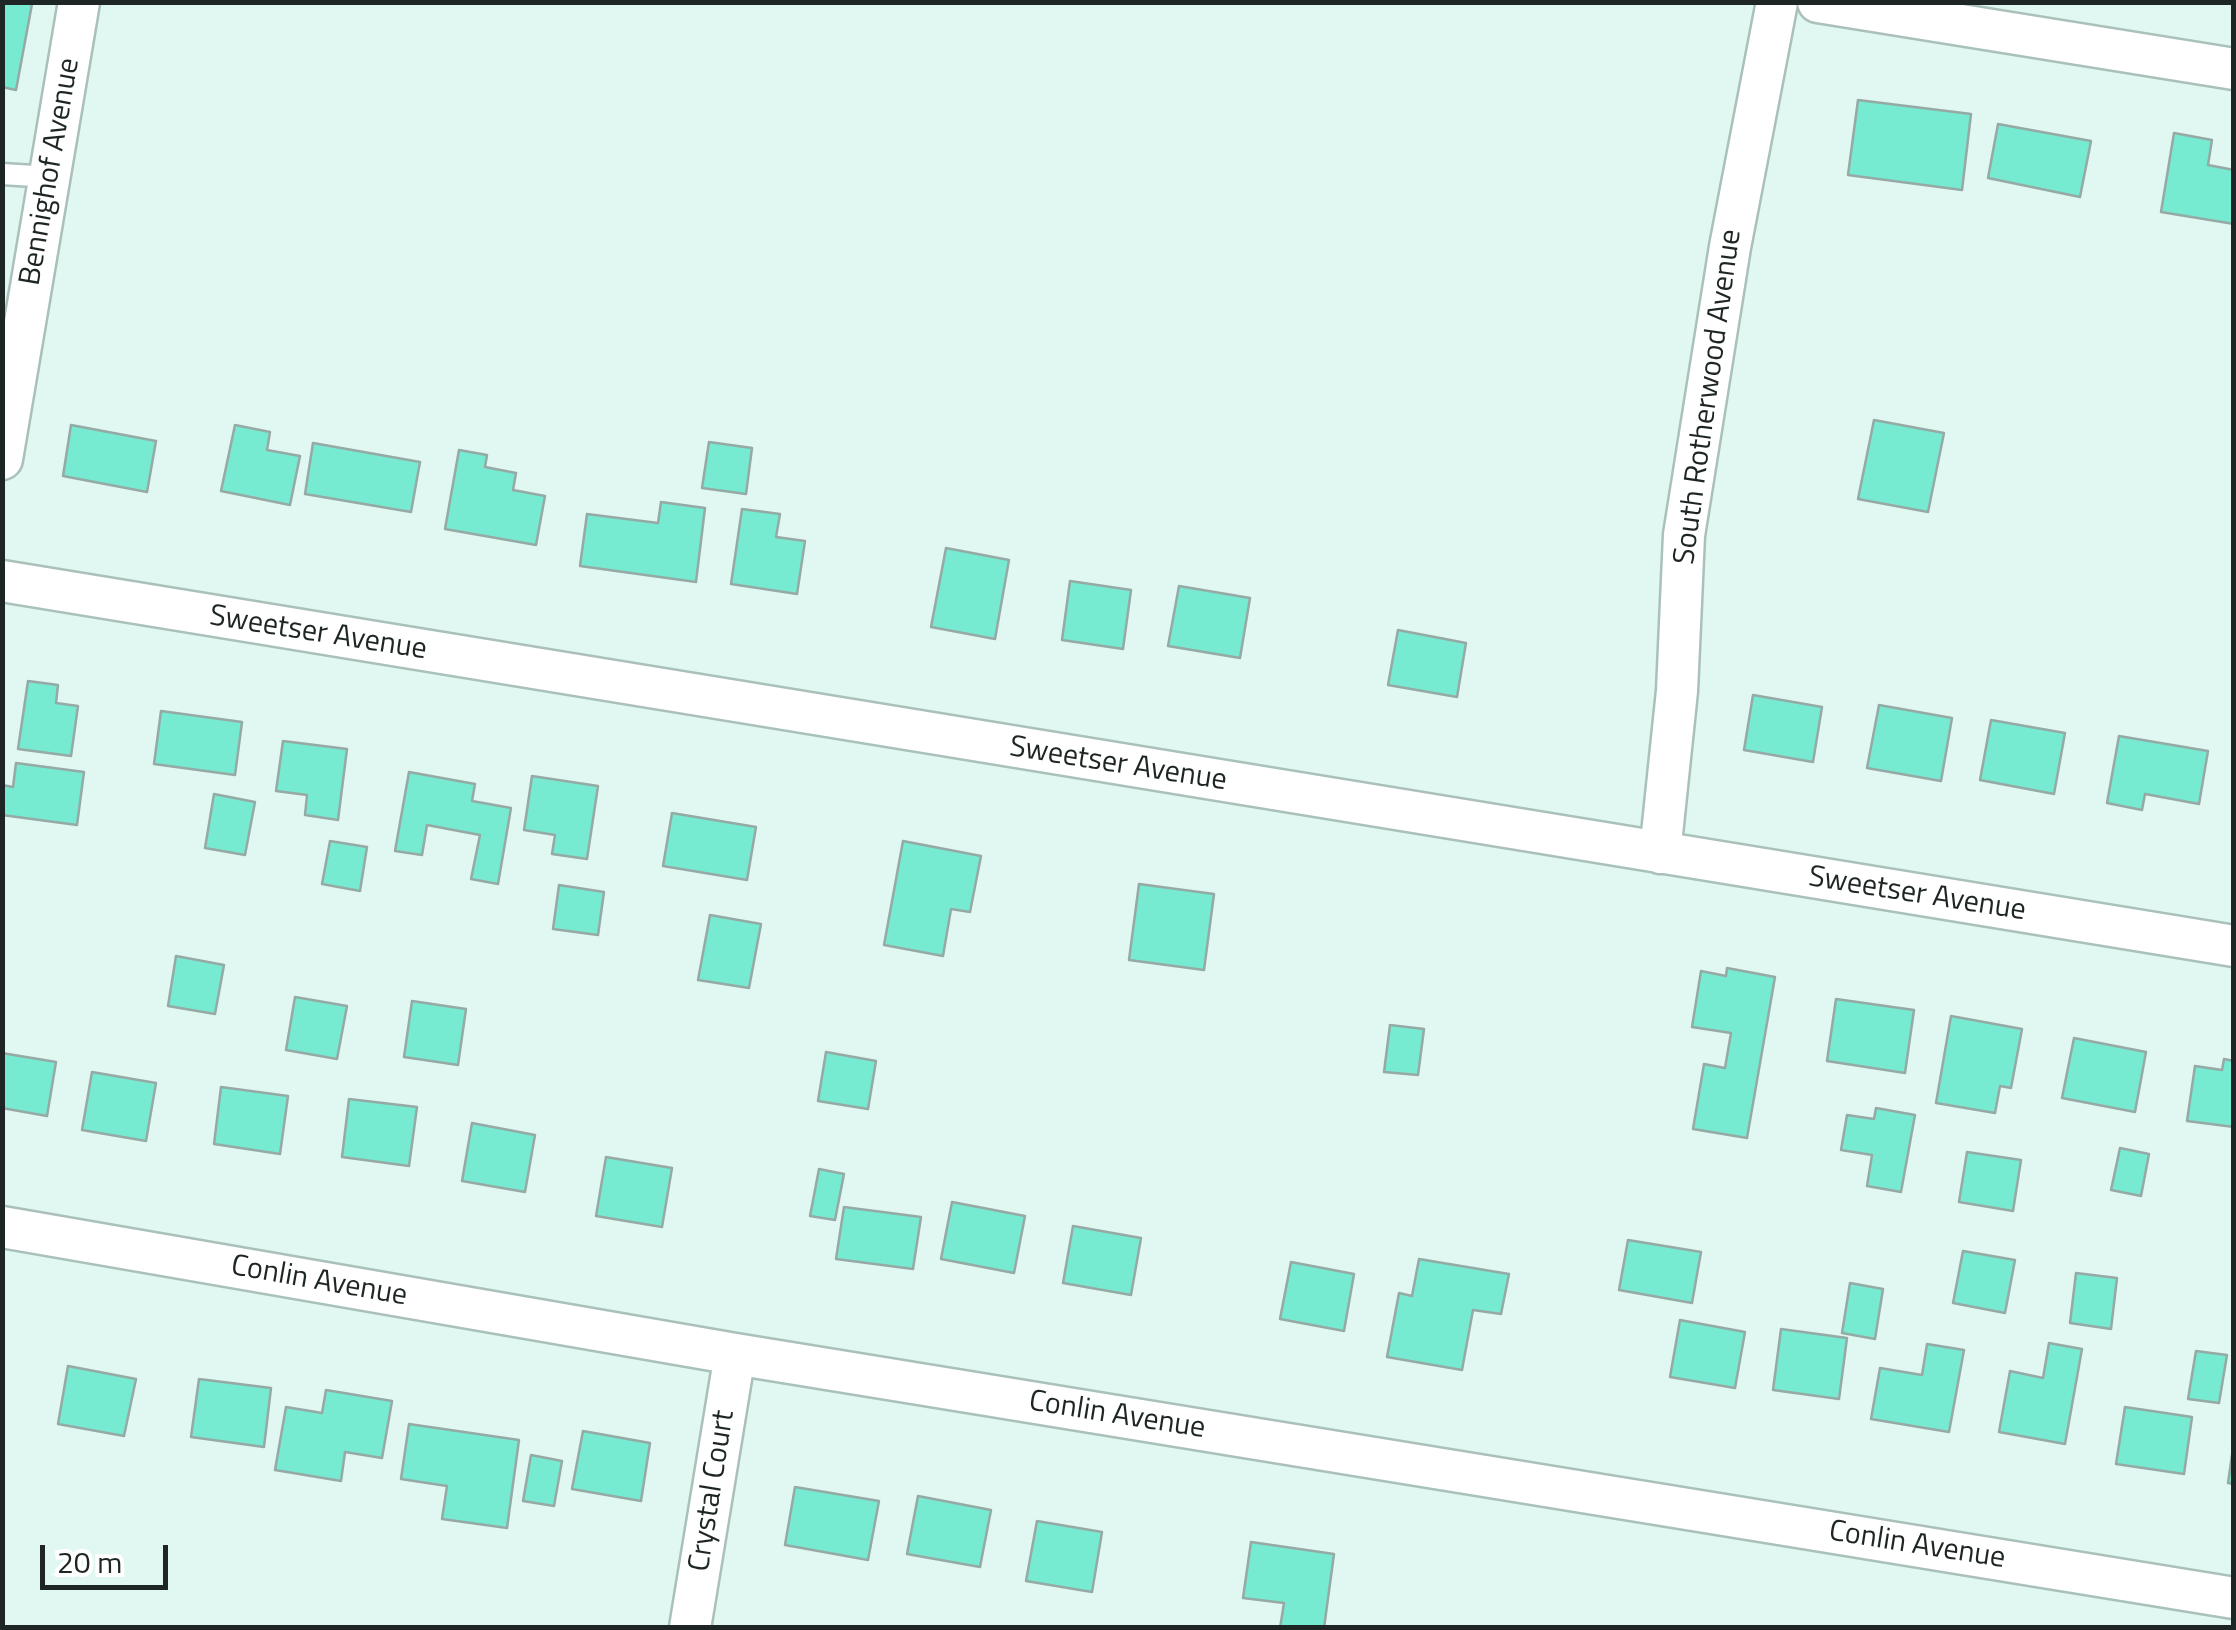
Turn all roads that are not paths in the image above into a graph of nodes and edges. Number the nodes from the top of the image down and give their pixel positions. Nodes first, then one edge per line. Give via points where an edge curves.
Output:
1 (79, 2) edge
2 (1777, 2) edge
3 (1818, 2) edge
4 (2234, 69) edge
5 (2, 174) edge
6 (50, 177) junction
7 (2, 459) edge
8 (2, 581) edge
9 (1660, 854) junction
10 (2234, 946) edge
11 (2, 1227) edge
12 (735, 1354) junction
13 (2234, 1598) edge
14 (690, 1628) edge

1 - 6 street, Bennighof Avenue
2 - 9 street, South Rotherwood Avenue via 1684,535
3 - 4 street
5 - 6 lane
6 - 7 street, Bennighof Avenue
8 - 9 street, Sweetser Avenue
9 - 10 street, Sweetser Avenue
11 - 12 street, Conlin Avenue
12 - 13 street, Conlin Avenue
12 - 14 street, Crystal Court

